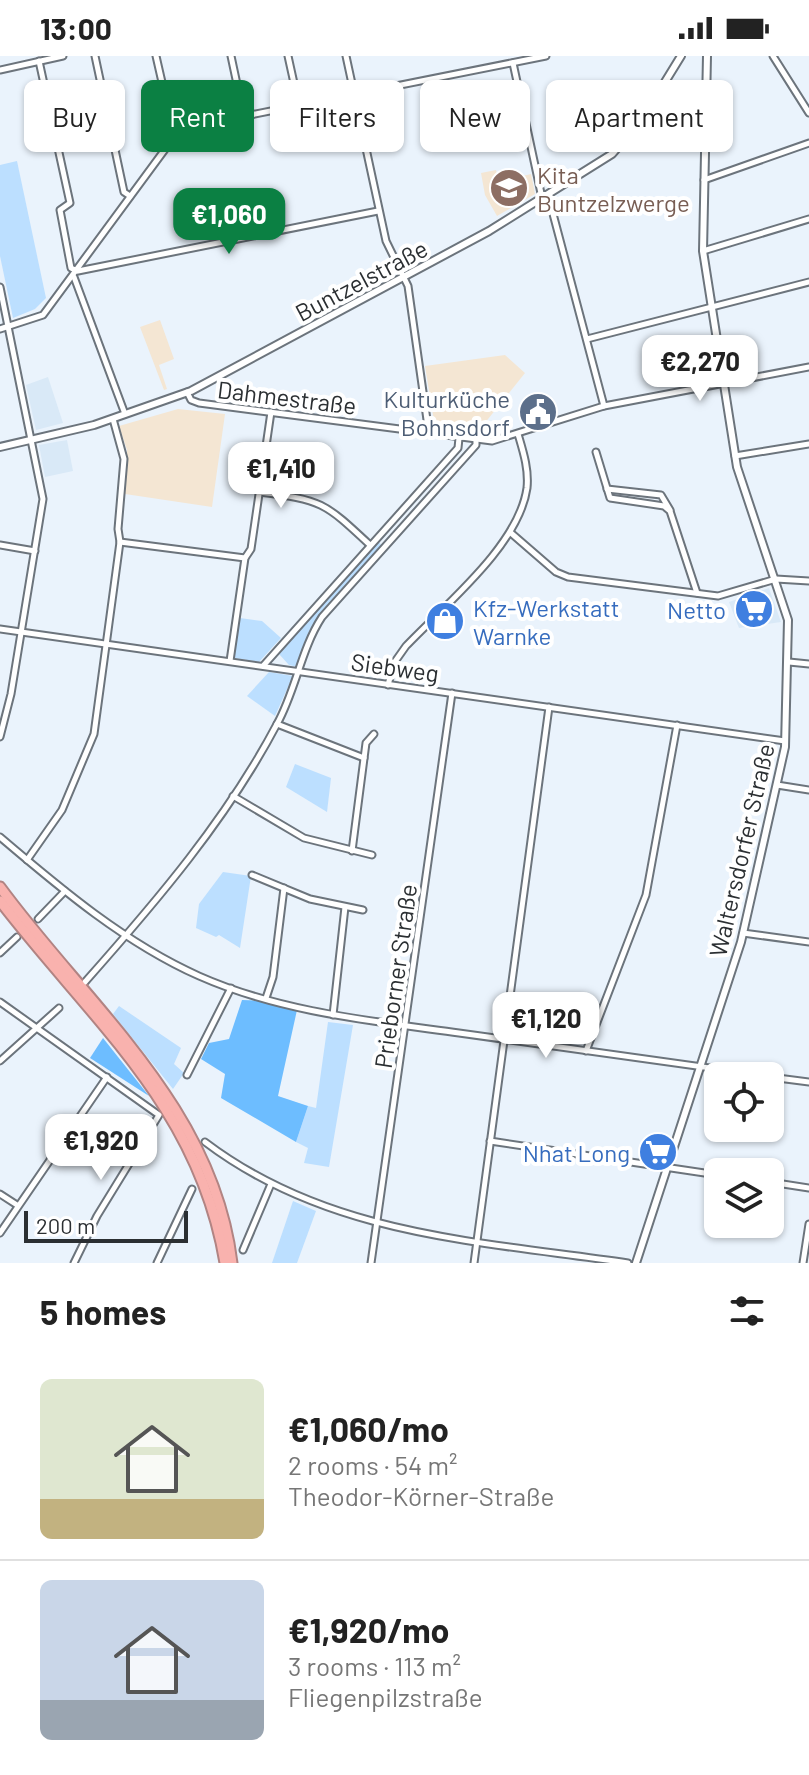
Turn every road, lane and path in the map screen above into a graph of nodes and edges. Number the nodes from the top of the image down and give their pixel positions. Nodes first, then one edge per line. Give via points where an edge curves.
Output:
1 (63, 56) edge
2 (95, 56) edge
3 (156, 56) edge
4 (231, 56) edge
5 (288, 56) edge
6 (346, 56) edge
7 (546, 56) edge
8 (681, 56) edge
9 (707, 56) edge
10 (773, 56) edge
11 (39, 61) junction
12 (513, 63) junction
13 (0, 70) edge
14 (161, 80) edge
15 (236, 80) edge
16 (293, 80) edge
17 (351, 80) edge
18 (404, 85) edge
19 (809, 113) edge
20 (809, 143) edge
21 (163, 152) edge
22 (366, 152) edge
23 (704, 180) junction
24 (130, 196) junction
25 (545, 197) junction
26 (378, 211) junction
27 (809, 219) edge
28 (703, 251) junction
29 (75, 274) junction
30 (404, 277) junction
31 (809, 282) edge
32 (0, 287) edge
33 (712, 307) junction
34 (8, 327) junction
35 (0, 329) edge
36 (587, 339) junction
37 (809, 367) edge
38 (723, 384) junction
39 (187, 392) junction
40 (604, 406) junction
41 (271, 412) junction
42 (126, 415) junction
43 (113, 419) junction
44 (429, 434) junction
45 (518, 434) junction
46 (31, 438) junction
47 (459, 438) junction
48 (476, 440) junction
49 (809, 444) edge
50 (0, 447) edge
51 (596, 452) dead end
52 (734, 456) junction
53 (607, 489) junction
54 (259, 492) junction
55 (670, 511) junction
56 (511, 533) junction
57 (120, 542) junction
58 (0, 545) edge
59 (370, 545) junction
60 (35, 551) junction
61 (245, 558) junction
62 (776, 579) junction
63 (809, 581) edge
64 (697, 593) junction
65 (0, 629) edge
66 (22, 632) junction
67 (106, 644) junction
68 (230, 661) junction
69 (789, 662) junction
70 (809, 664) edge
71 (263, 666) junction
72 (300, 671) junction
73 (388, 685) junction
74 (452, 693) junction
75 (549, 707) junction
76 (277, 724) junction
77 (677, 725) junction
78 (374, 734) dead end
79 (0, 737) edge
80 (785, 741) junction
81 (364, 758) junction
82 (777, 785) junction
83 (809, 790) edge
84 (233, 796) junction
85 (0, 837) edge
86 (352, 851) junction
87 (372, 855) dead end
88 (27, 860) junction
89 (252, 875) dead end
90 (0, 887) edge
91 (284, 888) junction
92 (65, 891) junction
93 (0, 901) edge
94 (345, 907) junction
95 (363, 910) dead end
96 (38, 919) dead end
97 (743, 933) junction
98 (127, 935) junction
99 (17, 937) dead end
100 (809, 942) edge
101 (0, 953) edge
102 (85, 982) dead end
103 (231, 988) junction
104 (266, 998) junction
105 (0, 1002) edge
106 (59, 1008) dead end
107 (333, 1015) junction
108 (407, 1026) junction
109 (39, 1030) junction
110 (504, 1039) junction
111 (586, 1051) junction
112 (0, 1061) edge
113 (699, 1066) junction
114 (704, 1067) edge
115 (187, 1075) dead end
116 (107, 1077) junction
117 (784, 1078) edge
118 (809, 1082) edge
119 (490, 1141) junction
120 (205, 1142) dead end
121 (667, 1167) junction
122 (704, 1173) edge
123 (271, 1184) junction
124 (784, 1184) edge
125 (809, 1188) edge
126 (192, 1189) dead end
127 (0, 1194) edge
128 (17, 1205) junction
129 (809, 1224) edge
130 (377, 1225) junction
131 (0, 1233) edge
132 (477, 1241) junction
133 (243, 1250) dead end
134 (74, 1263) edge
135 (157, 1263) edge
136 (225, 1263) edge
137 (232, 1263) edge
138 (371, 1263) edge
139 (474, 1263) edge
140 (628, 1263) edge
141 (636, 1263) edge
142 (803, 1263) edge

1 - 11 street
2 - 24 street via 124,192
3 - 14 street
4 - 15 street
5 - 16 street
6 - 17 street
7 - 12 street
8 - 25 street, Buntzelstraße via 622,144
9 - 23 street, Waltersdorfer Straße
10 - 19 street
11 - 13 street
11 - 29 street via 70,203 60,210
12 - 18 street
12 - 25 street
20 - 23 street
21 - 24 street
22 - 26 street
23 - 28 street, Waltersdorfer Straße
24 - 29 street
25 - 30 street, Buntzelstraße
25 - 36 street
26 - 29 street
26 - 30 street
27 - 28 street
28 - 33 street, Waltersdorfer Straße
29 - 34 street via 38,318
29 - 42 street
30 - 39 street, Buntzelstraße
30 - 44 street
31 - 33 street
32 - 34 street
33 - 36 street
33 - 38 street, Waltersdorfer Straße
34 - 35 street
34 - 46 street
36 - 40 street
37 - 38 street, Dahmestraße
38 - 40 street, Dahmestraße
38 - 52 street, Waltersdorfer Straße
39 - 41 street, Dahmestraße via 199,403
39 - 42 street, Buntzelstraße
40 - 45 street, Dahmestraße
41 - 44 street, Dahmestraße
41 - 54 street
42 - 43 street, Buntzelstraße
43 - 46 street, Buntzelstraße
43 - 57 street via 124,459
44 - 47 street, Dahmestraße
45 - 48 street, Dahmestraße
45 - 56 street via 527,483
46 - 50 street, Buntzelstraße
46 - 60 street via 43,499
47 - 48 street, Dahmestraße
47 - 59 street via 458,448
48 - 72 street via 329,608 311,635
49 - 52 street
51 - 53 street
52 - 62 street, Waltersdorfer Straße
53 - 55 street via 614,500
53 - 55 street via 661,495
54 - 59 street via 327,506
54 - 61 street via 251,549
55 - 64 street
56 - 64 street via 563,576
56 - 73 street via 406,646
57 - 61 street
57 - 67 street
58 - 60 street
59 - 71 street
60 - 66 street
61 - 68 street
62 - 63 street
62 - 64 street via 723,596
62 - 69 street, Waltersdorfer Straße via 788,620
65 - 66 street, Siebweg
66 - 67 street, Siebweg
66 - 79 street
67 - 68 street, Siebweg
67 - 88 street via 94,734 62,810
68 - 71 street, Siebweg
69 - 70 street
69 - 80 street, Waltersdorfer Straße
71 - 72 street, Siebweg
72 - 73 street, Siebweg
72 - 76 street
73 - 74 street, Siebweg
74 - 75 street, Siebweg
74 - 108 street, Prieborner Straße
75 - 77 street, Siebweg
75 - 110 street
76 - 81 street
76 - 84 street
77 - 80 street, Siebweg
77 - 111 street via 646,895
78 - 81 street
80 - 82 street, Waltersdorfer Straße
81 - 86 street
82 - 83 street
82 - 97 street, Waltersdorfer Straße
84 - 86 street via 294,834
84 - 98 street
85 - 88 street
86 - 87 street
88 - 92 street
89 - 91 street
90 - 137 highway via 175,1105 219,1199
91 - 94 street
91 - 104 street
92 - 96 street
92 - 98 street
93 - 136 highway via 160,1096 207,1189
94 - 95 street
94 - 107 street
97 - 100 street
97 - 113 street, Waltersdorfer Straße
98 - 102 street
98 - 103 street
99 - 101 street
103 - 104 street
103 - 115 street
104 - 107 street
105 - 109 street
106 - 109 street
107 - 108 street
108 - 110 street
108 - 130 street, Prieborner Straße
109 - 112 street
109 - 116 street
110 - 111 street
110 - 119 street
111 - 113 street
113 - 114 street
113 - 121 street, Waltersdorfer Straße
116 - 128 street
116 - 134 street via 155,1109 159,1121
117 - 118 street
119 - 121 street
119 - 132 street
120 - 123 street
121 - 122 street
121 - 141 street, Waltersdorfer Straße
123 - 130 street
123 - 133 street
124 - 125 street
126 - 135 street
127 - 128 street
128 - 131 street
129 - 142 street
130 - 132 street
130 - 138 street, Prieborner Straße
132 - 139 street
132 - 140 street

